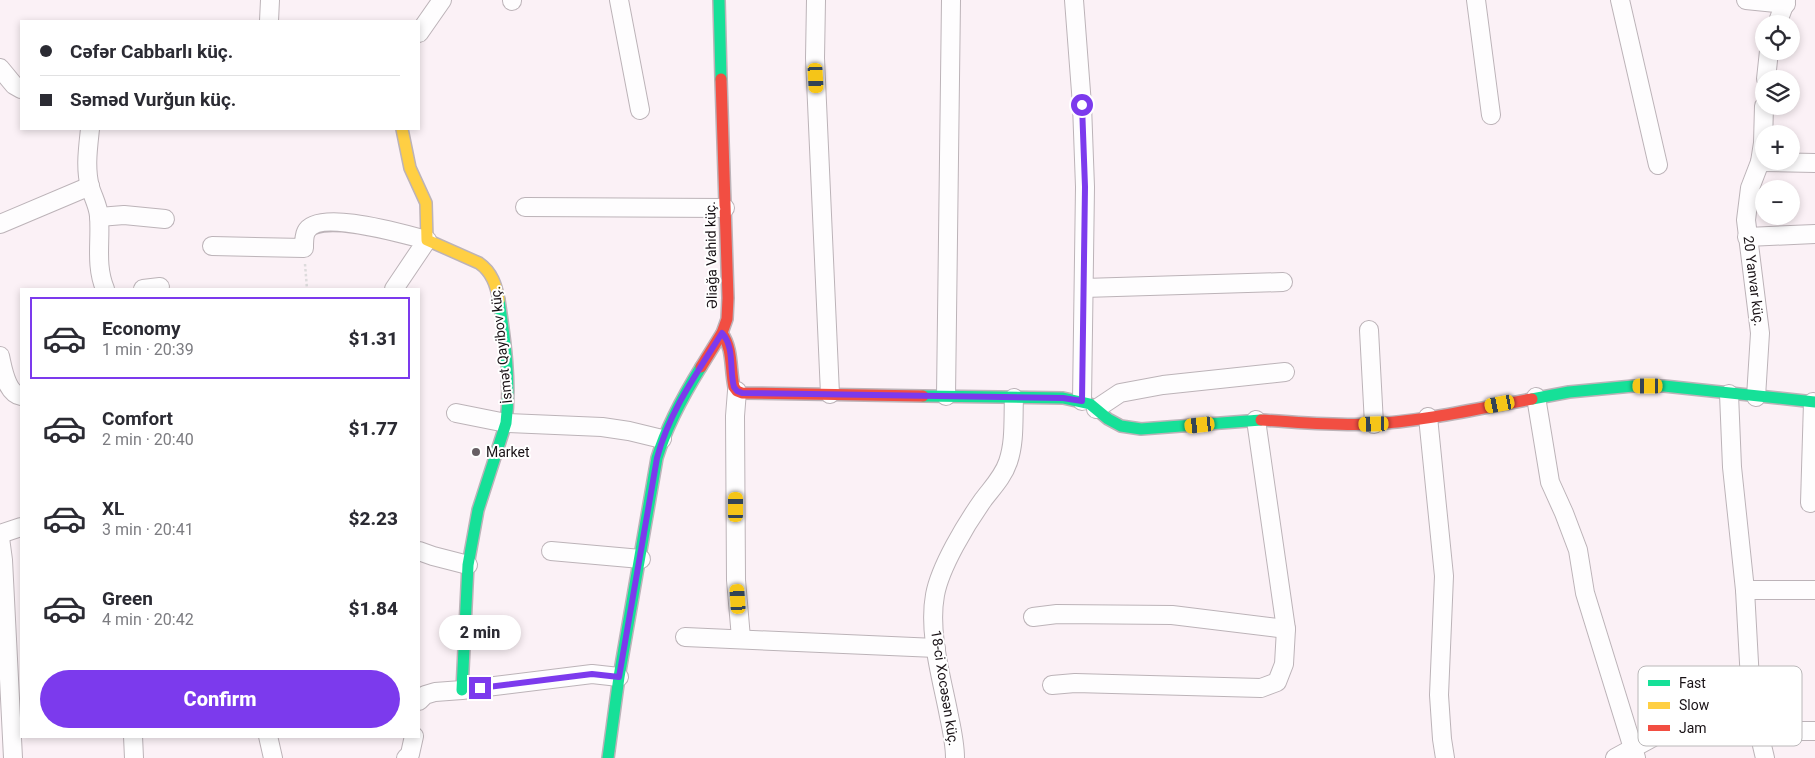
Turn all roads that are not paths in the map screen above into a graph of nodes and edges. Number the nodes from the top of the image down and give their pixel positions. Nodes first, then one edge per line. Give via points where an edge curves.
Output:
1 (270, 0) edge
2 (442, 0) edge
3 (619, 0) edge
4 (720, 0) edge
5 (816, 0) edge
6 (951, 0) edge
7 (1074, 0) edge
8 (1476, 0) edge
9 (1620, 0) edge
10 (1746, 0) edge
11 (1786, 2) edge
12 (1781, 15) edge
13 (269, 20) edge
14 (420, 32) edge
15 (2, 74) edge
16 (20, 88) edge
17 (640, 110) dead end
18 (1491, 116) dead end
19 (90, 130) edge
20 (402, 130) edge
21 (1800, 163) edge
22 (1815, 163) edge
23 (1658, 165) dead end
24 (1757, 170) edge
25 (90, 186) junction
26 (524, 207) dead end
27 (725, 208) junction
28 (99, 217) junction
29 (165, 219) dead end
30 (0, 224) edge
31 (1815, 234) edge
32 (1747, 237) junction
33 (427, 240) junction
34 (212, 246) dead end
35 (1283, 282) dead end
36 (105, 288) edge
37 (395, 288) edge
38 (1084, 288) junction
39 (1369, 330) dead end
40 (722, 333) junction
41 (0, 356) edge
42 (1285, 372) dead end
43 (737, 391) junction
44 (830, 394) junction
45 (1729, 394) junction
46 (20, 396) edge
47 (946, 396) junction
48 (1536, 397) junction
49 (1756, 397) junction
50 (1014, 398) junction
51 (1814, 402) edge
52 (1089, 405) junction
53 (456, 413) dead end
54 (1428, 417) junction
55 (1256, 420) junction
56 (506, 423) junction
57 (1374, 424) junction
58 (662, 439) junction
59 (1810, 503) dead end
60 (20, 527) edge
61 (0, 534) edge
62 (0, 538) edge
63 (420, 551) edge
64 (551, 551) dead end
65 (640, 558) junction
66 (468, 566) junction
67 (1745, 590) junction
68 (1815, 590) edge
69 (1034, 616) dead end
70 (1286, 629) junction
71 (685, 637) dead end
72 (741, 638) junction
73 (936, 648) junction
74 (1749, 666) edge
75 (619, 677) junction
76 (1052, 685) dead end
77 (462, 690) junction
78 (420, 700) edge
79 (1802, 731) edge
80 (1815, 731) edge
81 (133, 738) edge
82 (268, 738) edge
83 (414, 738) edge
84 (1634, 754) edge
85 (13, 758) edge
86 (134, 758) edge
87 (273, 758) edge
88 (406, 758) edge
89 (608, 758) edge
90 (955, 758) edge
91 (1445, 758) edge
92 (1615, 758) edge

1 - 13 street
2 - 14 street
3 - 17 street
4 - 27 street, Əliağa Vahid küç.
5 - 44 street via 815,58
6 - 47 street
7 - 38 street via 1082,105
8 - 18 street
9 - 23 street
10 - 11 street
11 - 12 street
15 - 16 street
19 - 25 street via 87,168
20 - 33 street via 410,168 426,203
21 - 22 street
24 - 32 street, 20 Yanvar küç. via 1747,206
25 - 28 street
25 - 30 street
26 - 27 street
27 - 40 street, Əliağa Vahid küç. via 728,298 727,319
28 - 29 street via 124,215
28 - 36 street via 99,264
31 - 32 street
32 - 49 street, 20 Yanvar küç. via 1760,333
33 - 34 street via 339,222 313,225 306,232 304,248
33 - 37 street
33 - 56 street, İsmət Qayibov küç. via 479,263 492,276 498,293 508,387
35 - 38 street
38 - 52 street
39 - 57 street
40 - 43 street via 730,348 732,381
40 - 58 street, Əliağa Vahid küç. via 676,408
41 - 46 street via 11,390
42 - 52 street via 1163,385 1120,393
43 - 44 street
43 - 72 street via 736,580
44 - 47 street
45 - 48 street via 1664,386 1633,386
45 - 49 street
45 - 67 street via 1732,466
47 - 50 street
48 - 54 street
48 - 84 street via 1550,482 1578,550 1585,593
49 - 51 street
50 - 52 street via 1063,398
50 - 73 street, 18-ci Xocəsən küç. via 1013,443 1008,462 1002,476 960,535 935,595
51 - 59 street
52 - 55 street via 1121,426 1141,429
53 - 56 street
54 - 57 street
54 - 91 street via 1444,576 1439,695
55 - 57 street
55 - 70 street
56 - 58 street via 602,427
56 - 66 street, İsmət Qayibov küç. via 478,510
58 - 65 street, Əliağa Vahid küç.
60 - 61 street
62 - 85 street
63 - 66 street
64 - 65 street
65 - 75 street, Əliağa Vahid küç.
66 - 77 street, İsmət Qayibov küç.
67 - 68 street
67 - 74 street
69 - 70 street via 1172,616
70 - 76 street via 1284,664 1278,682 1261,688
71 - 72 street
72 - 73 street
73 - 90 street, 18-ci Xocəsən küç.
75 - 77 street via 592,674
75 - 89 street, Əliağa Vahid küç.
77 - 78 street via 435,692
79 - 80 street
81 - 86 street
82 - 87 street
83 - 88 street
84 - 92 street

